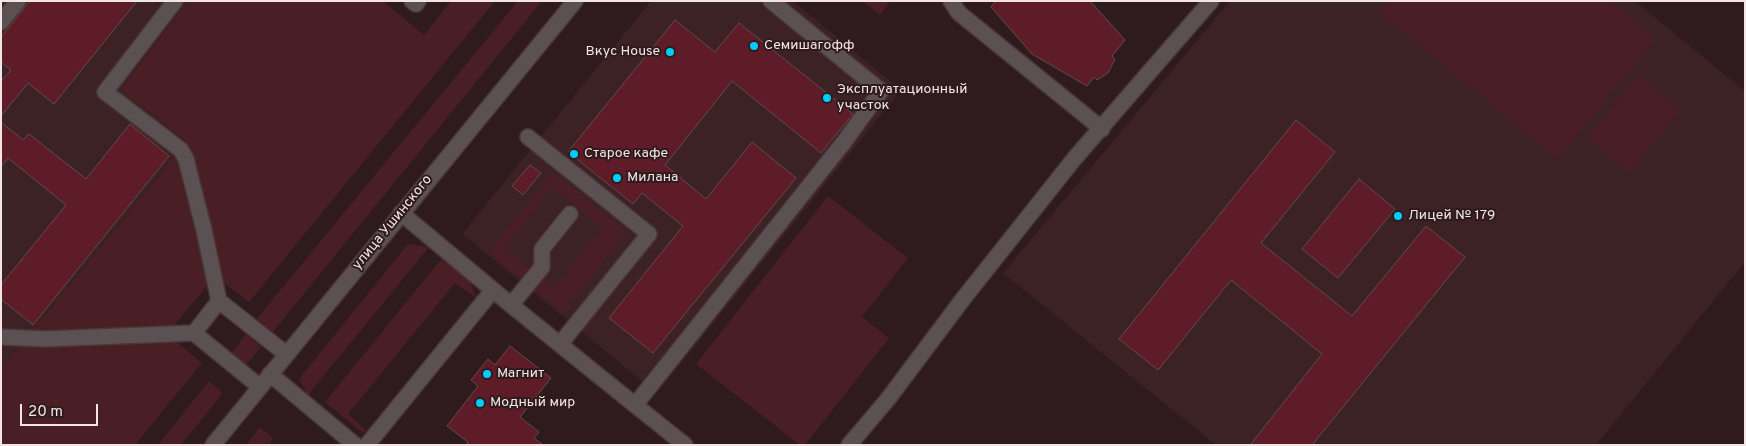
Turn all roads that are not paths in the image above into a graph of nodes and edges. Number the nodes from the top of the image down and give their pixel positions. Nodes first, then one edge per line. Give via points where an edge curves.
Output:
1 (18, 1) edge
2 (175, 1) edge
3 (412, 1) edge
4 (418, 1) edge
5 (575, 1) edge
6 (771, 1) edge
7 (951, 1) edge
8 (1211, 1) edge
9 (1, 22) edge
10 (1102, 129) junction
11 (528, 137) dead end
12 (401, 213) junction
13 (570, 214) dead end
14 (493, 290) junction
15 (219, 301) junction
16 (511, 305) junction
17 (194, 333) junction
18 (1, 337) edge
19 (560, 344) junction
20 (286, 354) junction
21 (270, 374) junction
22 (260, 387) junction
23 (634, 405) junction
24 (213, 445) edge
25 (355, 445) edge
26 (367, 445) edge
27 (685, 445) edge
28 (849, 445) edge

1 - 9 street
2 - 15 street via 105,92 181,150 186,159
3 - 4 street via 416,4
5 - 12 street, улица Ушинского
6 - 23 street via 881,91
7 - 10 street via 959,13
8 - 10 street
10 - 28 street via 1074,159
11 - 19 street via 649,234
12 - 14 street
12 - 20 street, улица Ушинского
13 - 16 street via 542,249 542,267
14 - 16 street
14 - 26 street
15 - 17 street
15 - 20 street
16 - 19 street
17 - 18 street via 45,339
17 - 22 street
19 - 23 street
20 - 21 street, улица Ушинского
21 - 22 street, улица Ушинского
21 - 25 street
22 - 24 street, улица Ушинского
23 - 27 street

